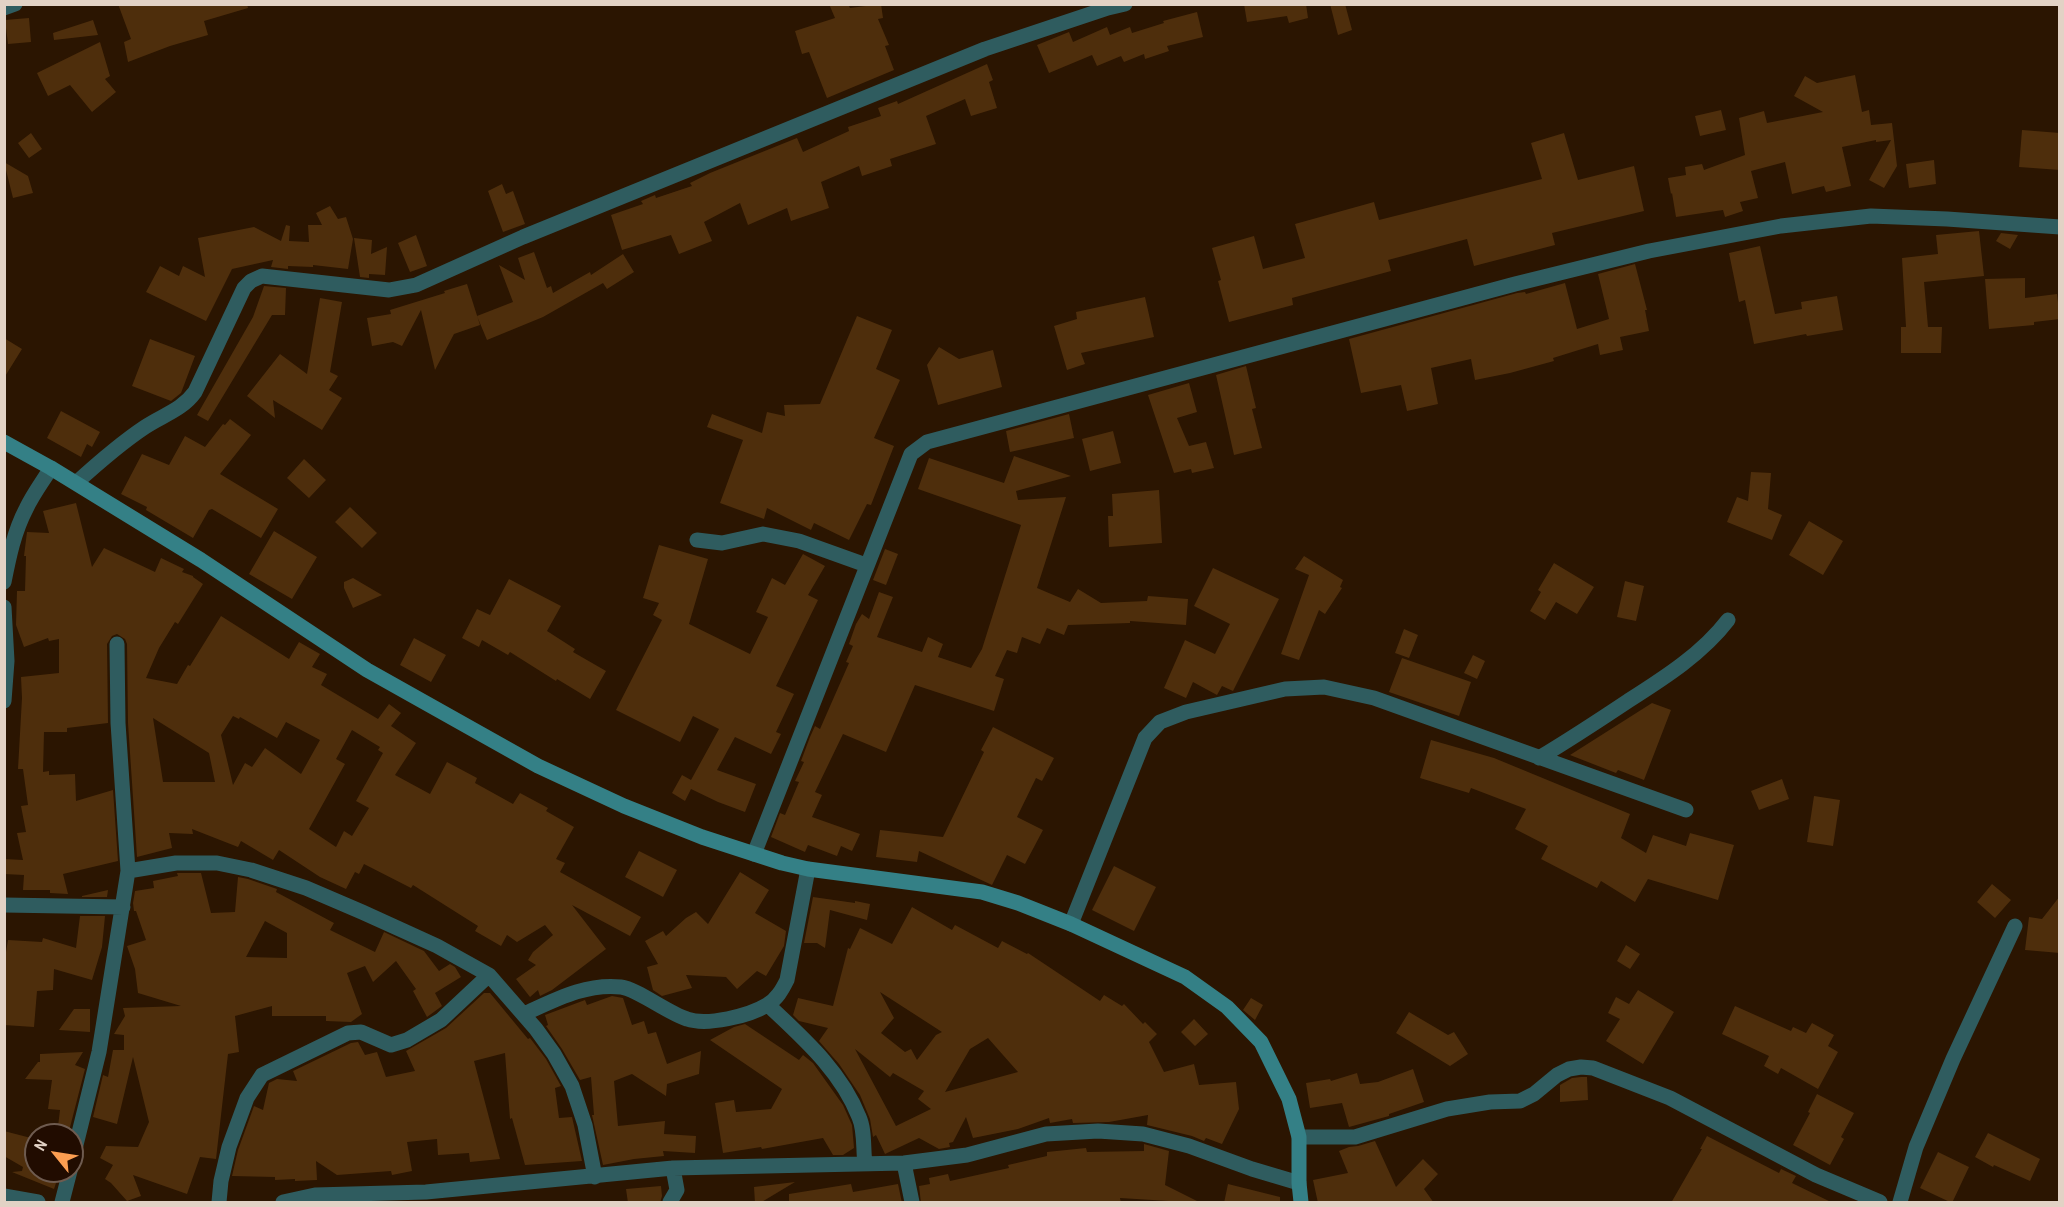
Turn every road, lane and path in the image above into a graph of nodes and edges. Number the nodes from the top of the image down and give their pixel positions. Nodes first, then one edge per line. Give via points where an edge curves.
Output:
1 (15, 4) edge
2 (1125, 4) edge
3 (4, 8) edge
4 (2060, 227) edge
5 (4, 442) edge
6 (51, 468) junction
7 (76, 483) junction
8 (697, 540) dead end
9 (866, 565) junction
10 (4, 582) edge
11 (4, 607) edge
12 (1728, 620) dead end
13 (117, 644) dead end
14 (6, 661) edge
15 (4, 701) edge
16 (1539, 758) junction
17 (1686, 810) dead end
18 (754, 854) junction
19 (808, 869) junction
20 (128, 871) junction
21 (4, 905) edge
22 (123, 907) junction
23 (1071, 924) junction
24 (2015, 926) dead end
25 (489, 975) junction
26 (768, 1005) junction
27 (524, 1014) junction
28 (81, 1123) edge
29 (1299, 1137) junction
30 (904, 1163) junction
31 (864, 1164) junction
32 (673, 1168) junction
33 (595, 1177) junction
34 (67, 1183) edge
35 (1299, 1183) junction
36 (4, 1196) edge
37 (38, 1203) edge
38 (62, 1203) edge
39 (219, 1203) edge
40 (283, 1203) edge
41 (670, 1203) edge
42 (912, 1203) edge
43 (1301, 1203) edge
44 (1880, 1203) edge
45 (1900, 1203) edge

1 - 3 street
2 - 7 street via 986,49 523,237 416,285 389,290 257,278 244,288 189,401 146,426
4 - 9 street via 1871,216 1781,226 1648,251 938,438 911,454
5 - 6 street
6 - 7 street
6 - 10 street via 17,528
7 - 18 street via 367,670 495,743 624,806
8 - 9 street via 722,543 763,534 799,541
9 - 18 street
11 - 14 street
12 - 16 street via 1694,655 1659,681
13 - 20 street
14 - 15 street
16 - 17 street
16 - 23 street via 1374,698 1324,687 1285,688 1186,712 1160,722 1145,738
18 - 19 street
19 - 23 street via 982,892
19 - 26 street via 787,980
20 - 22 street
20 - 25 street via 176,863 217,863 251,870 362,912
21 - 22 street
22 - 28 street via 99,1052
23 - 29 street via 1185,977 1227,1007 1261,1042 1289,1099
24 - 45 street via 1916,1148
25 - 27 street
25 - 39 street via 441,1020 407,1040 391,1045 361,1032 348,1033 262,1075 247,1098 229,1147
26 - 27 street via 744,1015 712,1021 689,1020 622,987 578,991
26 - 31 street via 824,1058 844,1089 860,1119
27 - 33 street via 572,1086 585,1125
29 - 35 street
29 - 44 street via 1355,1137 1447,1109 1520,1101 1569,1069 1593,1068 1670,1098 1816,1175
30 - 31 street
30 - 35 street via 967,1155 1046,1134 1098,1131 1143,1134
30 - 42 street
31 - 32 street
32 - 33 street
32 - 41 street via 677,1190
33 - 40 street via 426,1192 315,1195
34 - 38 street
35 - 43 street
36 - 37 street

